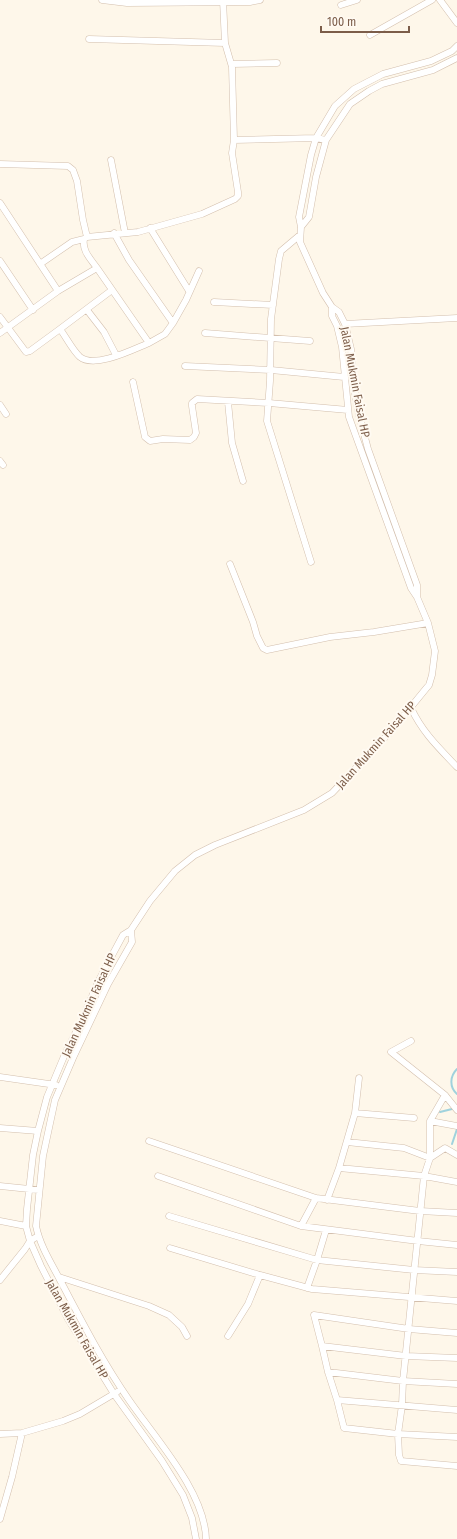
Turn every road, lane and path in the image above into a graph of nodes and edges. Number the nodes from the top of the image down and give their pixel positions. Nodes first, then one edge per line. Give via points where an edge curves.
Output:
1 (102, 0) edge
2 (260, 0) edge
3 (357, 0) edge
4 (432, 0) edge
5 (440, 0) edge
6 (222, 1) edge
7 (341, 5) dead end
8 (457, 23) edge
9 (370, 35) dead end
10 (89, 39) dead end
11 (225, 43) junction
12 (457, 46) edge
13 (457, 58) edge
14 (277, 63) dead end
15 (232, 64) junction
16 (316, 138) junction
17 (234, 140) junction
18 (326, 140) junction
19 (111, 160) dead end
20 (0, 164) edge
21 (0, 203) edge
22 (301, 227) junction
23 (150, 228) junction
24 (114, 233) junction
25 (125, 233) junction
26 (300, 235) junction
27 (85, 238) junction
28 (0, 261) edge
29 (40, 264) junction
30 (97, 268) junction
31 (199, 271) dead end
32 (112, 290) junction
33 (58, 291) junction
34 (189, 291) junction
35 (214, 302) dead end
36 (273, 305) junction
37 (332, 307) junction
38 (33, 310) junction
39 (86, 310) junction
40 (0, 317) edge
41 (457, 318) edge
42 (173, 323) junction
43 (345, 324) junction
44 (8, 328) junction
45 (60, 329) junction
46 (0, 333) edge
47 (204, 333) dead end
48 (271, 338) junction
49 (310, 340) dead end
50 (149, 343) junction
51 (116, 355) junction
52 (184, 366) dead end
53 (271, 370) junction
54 (344, 377) junction
55 (133, 382) dead end
56 (228, 402) junction
57 (269, 403) junction
58 (0, 405) edge
59 (348, 410) junction
60 (6, 414) dead end
61 (243, 481) dead end
62 (310, 562) dead end
63 (230, 564) dead end
64 (417, 597) junction
65 (428, 623) junction
66 (412, 708) junction
67 (457, 767) edge
68 (132, 930) junction
69 (411, 1041) dead end
70 (0, 1077) edge
71 (359, 1078) dead end
72 (52, 1084) junction
73 (61, 1086) junction
74 (446, 1098) junction
75 (457, 1110) edge
76 (355, 1113) junction
77 (414, 1118) dead end
78 (430, 1121) junction
79 (457, 1126) edge
80 (0, 1128) edge
81 (38, 1131) junction
82 (149, 1141) dead end
83 (347, 1142) junction
84 (457, 1155) edge
85 (430, 1158) junction
86 (339, 1168) junction
87 (158, 1176) dead end
88 (424, 1176) junction
89 (457, 1182) edge
90 (0, 1186) edge
91 (29, 1189) junction
92 (39, 1190) junction
93 (316, 1198) junction
94 (327, 1200) junction
95 (420, 1211) junction
96 (457, 1213) edge
97 (169, 1216) dead end
98 (0, 1221) edge
99 (26, 1226) junction
100 (301, 1226) junction
101 (326, 1230) junction
102 (38, 1236) junction
103 (30, 1241) junction
104 (418, 1241) junction
105 (457, 1244) edge
106 (170, 1248) dead end
107 (317, 1260) junction
108 (414, 1270) junction
109 (457, 1272) edge
110 (260, 1275) junction
111 (59, 1277) junction
112 (0, 1280) edge
113 (307, 1288) junction
114 (411, 1298) junction
115 (457, 1301) edge
116 (409, 1330) junction
117 (457, 1333) edge
118 (187, 1336) dead end
119 (228, 1336) dead end
120 (322, 1346) junction
121 (406, 1356) junction
122 (457, 1358) edge
123 (328, 1372) junction
124 (403, 1381) junction
125 (457, 1384) edge
126 (122, 1389) junction
127 (114, 1394) junction
128 (337, 1400) junction
129 (402, 1406) junction
130 (457, 1410) edge
131 (22, 1433) junction
132 (0, 1434) edge
133 (398, 1434) junction
134 (457, 1437) edge
135 (457, 1466) edge
136 (0, 1519) edge
137 (196, 1539) edge
138 (206, 1539) edge

1 - 6 street via 127,3
2 - 6 street
3 - 7 street
4 - 9 street
5 - 8 street
6 - 11 street
10 - 11 street
11 - 15 street
12 - 16 street, Jalan Mukmin Faisal HP via 431,61 383,74 354,89 335,106
13 - 18 street, Jalan Mukmin Faisal HP via 432,70 397,79 369,91 350,104
14 - 15 street
15 - 17 street
16 - 17 street
16 - 18 street
16 - 22 street, Jalan Mukmin Faisal HP via 306,175 299,217
17 - 23 street via 232,153 238,196 202,214
18 - 22 street, Jalan Mukmin Faisal HP via 309,217
19 - 25 street
20 - 27 street via 68,166 73,170 78,181
21 - 29 street
22 - 26 street, Jalan Mukmin Faisal HP
23 - 25 street
23 - 34 street
24 - 25 street
24 - 27 street
24 - 42 street via 129,260
26 - 36 street via 281,251
26 - 37 street, Jalan Mukmin Faisal HP via 300,242
27 - 29 street via 72,242
27 - 30 street via 84,252
28 - 38 street
29 - 33 street
30 - 32 street
30 - 33 street
31 - 34 street
32 - 39 street
32 - 50 street
33 - 38 street
34 - 42 street
35 - 36 street
36 - 48 street
37 - 43 street, Jalan Mukmin Faisal HP via 339,312
37 - 54 street, Jalan Mukmin Faisal HP via 332,316 342,347
38 - 44 street
39 - 45 street
39 - 51 street via 104,332
40 - 44 street
41 - 43 street
42 - 50 street via 165,334
43 - 64 street, Jalan Mukmin Faisal HP via 351,349 359,416 368,449 417,585
44 - 45 street via 26,352 30,352
44 - 46 street
45 - 51 street via 80,357 87,360 103,360
47 - 48 street
48 - 49 street
48 - 53 street
50 - 51 street
52 - 53 street
53 - 54 street
53 - 57 street
54 - 59 street, Jalan Mukmin Faisal HP
55 - 56 street via 145,437 150,441 190,440 196,433 192,403 197,399
56 - 57 street
56 - 61 street via 232,443
57 - 59 street
57 - 62 street via 267,421
58 - 60 street
59 - 64 street, Jalan Mukmin Faisal HP via 411,588
63 - 65 street via 257,636 263,648 267,650 330,637
64 - 65 street, Jalan Mukmin Faisal HP
65 - 66 street, Jalan Mukmin Faisal HP via 435,651 434,662 428,685
66 - 67 street via 425,733
66 - 68 street, Jalan Mukmin Faisal HP via 332,794 304,810 195,855 175,871 150,901
68 - 72 street, Jalan Mukmin Faisal HP via 123,936 98,982
68 - 73 street, Jalan Mukmin Faisal HP via 132,942 108,984
69 - 74 street via 391,1052
70 - 72 street
71 - 76 street
72 - 73 street
72 - 81 street, Jalan Mukmin Faisal HP
73 - 92 street, Jalan Mukmin Faisal HP via 47,1133
74 - 75 street
74 - 78 street
76 - 77 street
76 - 83 street
78 - 79 street
78 - 85 street
80 - 81 street
81 - 91 street, Jalan Mukmin Faisal HP
82 - 93 street
83 - 85 street via 404,1148
83 - 86 street
84 - 85 street via 445,1148
85 - 88 street
86 - 88 street
86 - 94 street
87 - 100 street
88 - 89 street
88 - 95 street
90 - 91 street
91 - 92 street
91 - 99 street, Jalan Mukmin Faisal HP
92 - 102 street, Jalan Mukmin Faisal HP via 36,1217
93 - 94 street
93 - 100 street
94 - 95 street
95 - 96 street
95 - 104 street
97 - 107 street
98 - 99 street
99 - 103 street, Jalan Mukmin Faisal HP
100 - 101 street
101 - 104 street
101 - 107 street
102 - 103 street
102 - 111 street, Jalan Mukmin Faisal HP
103 - 112 street
103 - 127 street, Jalan Mukmin Faisal HP via 68,1319
104 - 105 street
104 - 108 street
106 - 110 street
107 - 108 street
107 - 113 street
108 - 109 street
108 - 114 street
110 - 113 street
110 - 119 street via 248,1304
111 - 118 street via 169,1315 182,1327
111 - 126 street, Jalan Mukmin Faisal HP via 77,1314
113 - 114 street
114 - 115 street
114 - 116 street
116 - 117 street
116 - 120 street via 314,1315
116 - 121 street
120 - 121 street
120 - 123 street
121 - 122 street
121 - 124 street
123 - 124 street
123 - 128 street
124 - 125 street
124 - 129 street
126 - 127 street
126 - 138 street, Jalan Mukmin Faisal HP via 192,1489 202,1516
127 - 131 street via 80,1414
127 - 137 street, Jalan Mukmin Faisal HP via 183,1494
128 - 129 street
128 - 133 street via 344,1428
129 - 130 street
129 - 133 street
131 - 132 street
131 - 136 street
133 - 134 street
133 - 135 street via 398,1455 401,1461

